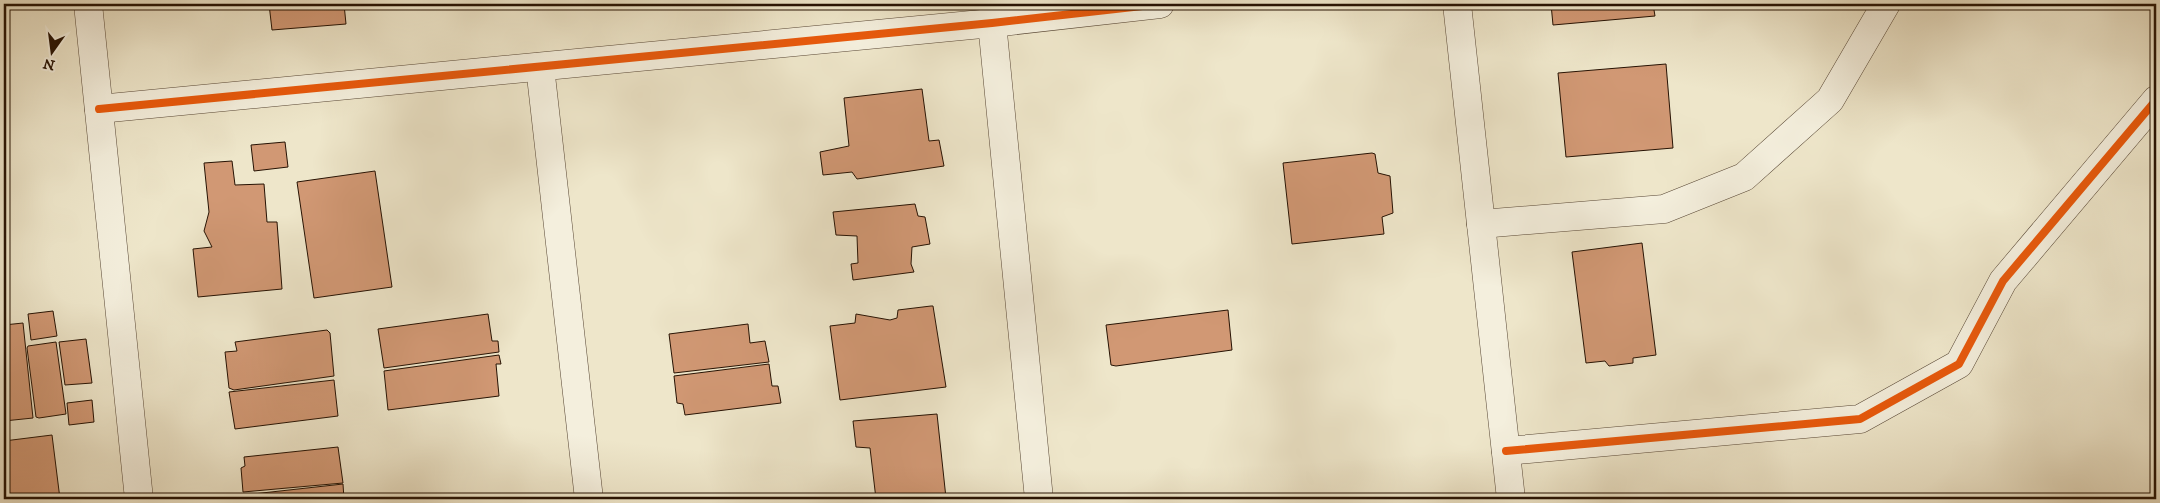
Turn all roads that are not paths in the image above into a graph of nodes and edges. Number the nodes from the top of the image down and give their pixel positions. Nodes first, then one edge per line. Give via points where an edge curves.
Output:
1 (88, 4) edge
2 (1160, 4) edge
3 (1457, 4) edge
4 (1886, 4) edge
5 (992, 23) junction
6 (540, 67) junction
7 (2156, 100) edge
8 (99, 109) junction
9 (1481, 224) junction
10 (1506, 452) junction
11 (139, 499) edge
12 (589, 499) edge
13 (1038, 499) edge
14 (1511, 499) edge

1 - 8 street
2 - 5 street
3 - 9 street
4 - 9 street via 1830,100 1744,177 1664,209
5 - 6 street
5 - 13 street
6 - 8 street
6 - 12 street
7 - 10 street via 2003,281 1959,364 1860,419
8 - 11 street
9 - 10 street
10 - 14 street

